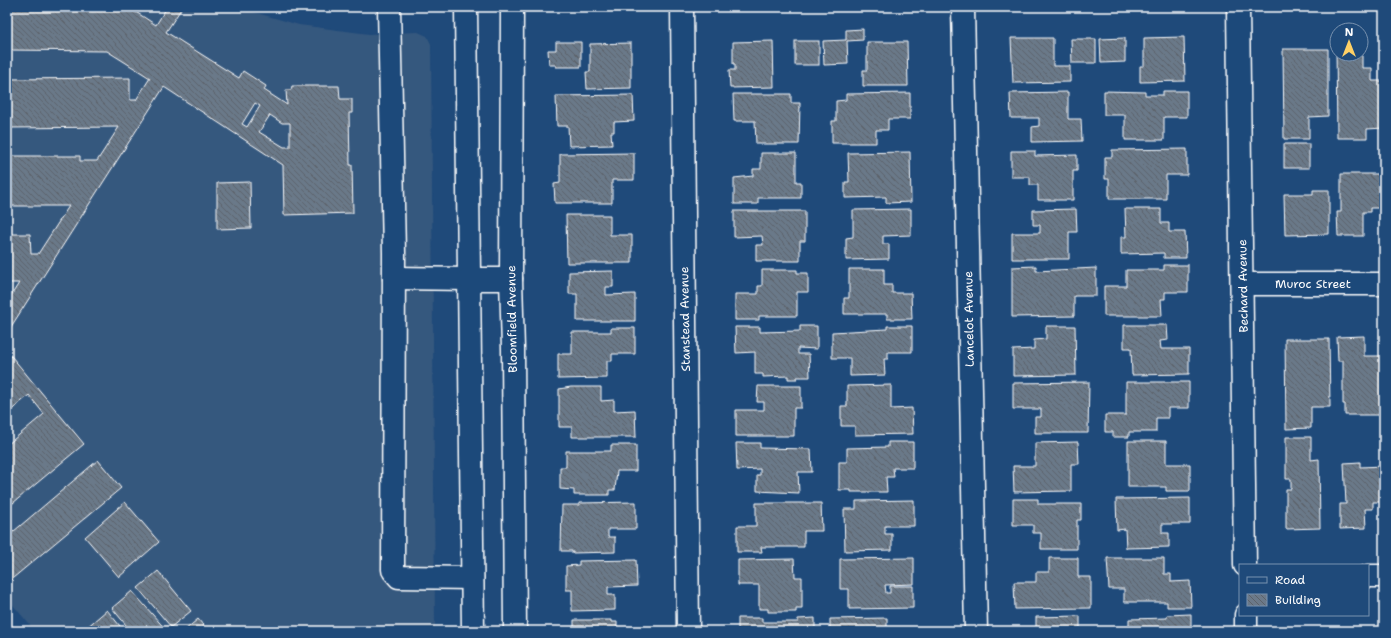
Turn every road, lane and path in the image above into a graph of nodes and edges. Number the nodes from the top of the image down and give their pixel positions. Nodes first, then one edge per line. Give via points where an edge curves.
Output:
1 (388, 7) edge
2 (466, 7) edge
3 (512, 7) edge
4 (682, 7) edge
5 (963, 7) edge
6 (1238, 7) edge
7 (394, 278) junction
8 (469, 279) junction
9 (511, 279) junction
10 (1243, 284) junction
11 (1384, 284) edge
12 (1245, 564) edge
13 (1369, 576) edge
14 (1384, 576) edge
15 (472, 578) junction
16 (1246, 616) edge
17 (473, 631) edge
18 (515, 631) edge
19 (688, 631) edge
20 (976, 631) edge
21 (1246, 631) edge

1 - 7 street
2 - 8 street
3 - 9 street, Bloomfield Avenue
4 - 19 street, Stanstead Avenue
5 - 20 street, Lancelot Avenue
6 - 10 street, Bechard Avenue
7 - 8 street
7 - 15 street via 393,570 399,577
8 - 9 street
8 - 15 street
9 - 18 street, Bloomfield Avenue
10 - 11 street, Muroc Street
10 - 12 street, Bechard Avenue
13 - 14 street
15 - 17 street
16 - 21 street

